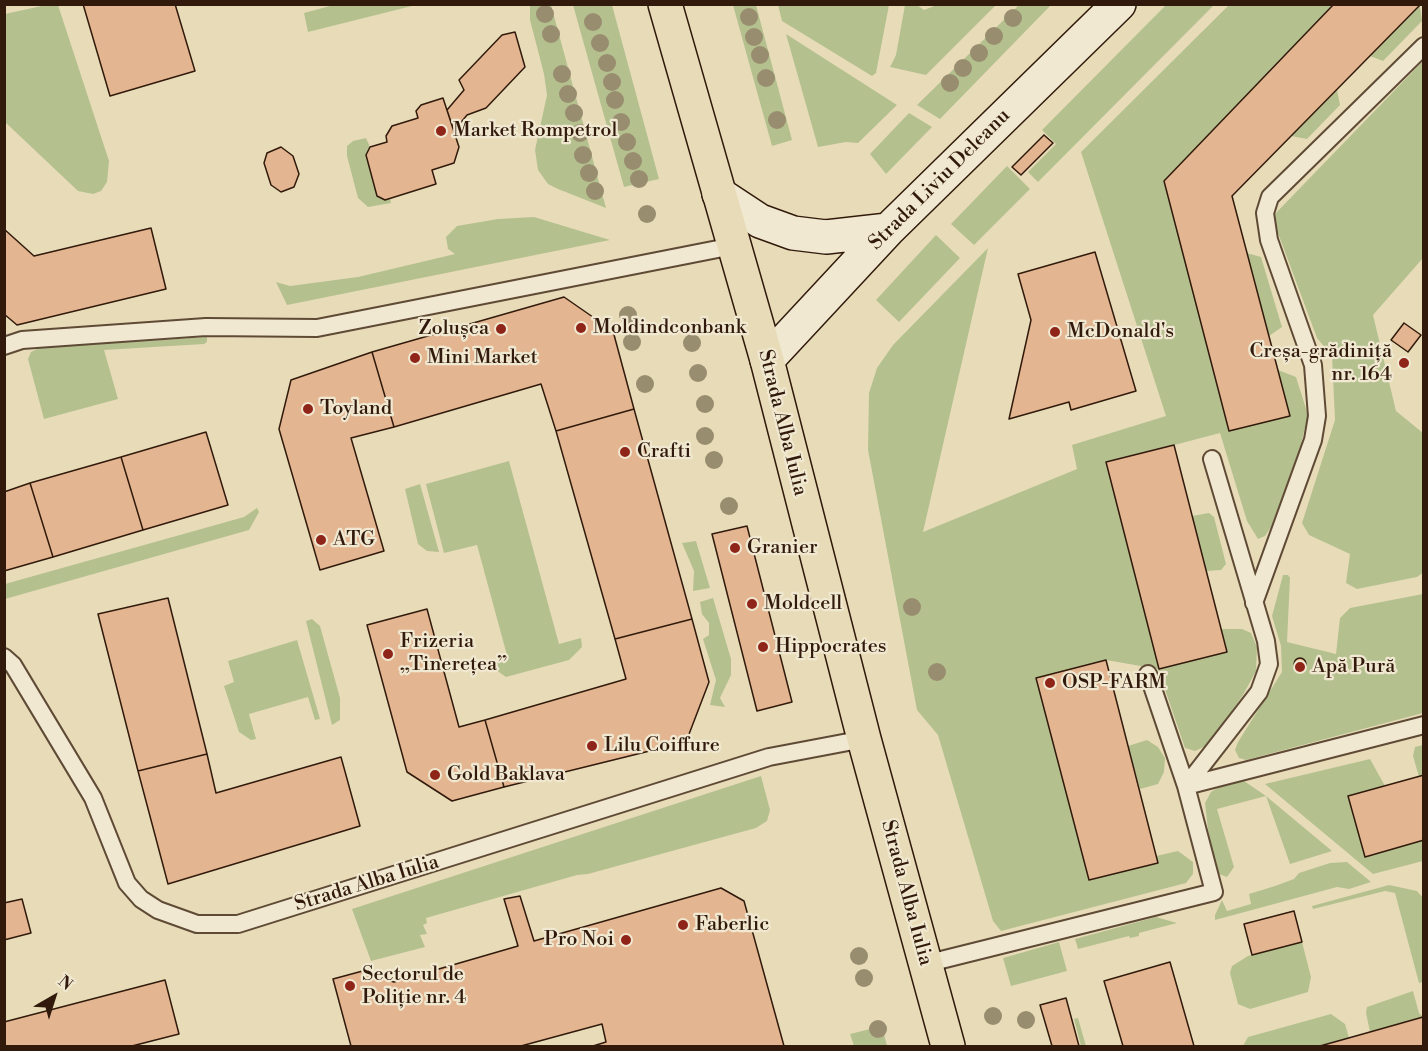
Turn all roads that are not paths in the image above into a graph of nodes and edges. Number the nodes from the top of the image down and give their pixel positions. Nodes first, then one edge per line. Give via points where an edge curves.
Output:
1 (665, 4) edge
2 (1119, 4) edge
3 (1424, 46) edge
4 (719, 194) junction
5 (888, 231) junction
6 (733, 246) junction
7 (4, 346) edge
8 (767, 360) junction
9 (1212, 459) dead end
10 (1254, 603) junction
11 (4, 657) edge
12 (1148, 674) dead end
13 (1424, 725) edge
14 (864, 739) junction
15 (1186, 786) junction
16 (925, 964) junction
17 (948, 1047) edge

1 - 4 main road, Strada Alba Iulia
2 - 5 main road, Strada Liviu Deleanu
3 - 10 lane via 1270,196 1265,213 1269,240 1313,365 1317,416 1309,450
4 - 5 main road via 760,220 793,233 826,237
4 - 6 main road, Strada Alba Iulia
5 - 8 main road, Strada Liviu Deleanu
6 - 7 lane via 317,328 206,327 22,340
6 - 8 main road, Strada Alba Iulia
8 - 14 main road, Strada Alba Iulia
9 - 10 lane
10 - 15 lane via 1266,641 1269,664 1265,677 1259,692
11 - 14 lane, Strada Alba Iulia via 19,674 93,798 126,883 158,910 197,924 238,924 769,758
12 - 15 lane
13 - 15 lane
14 - 16 main road, Strada Alba Iulia
15 - 16 lane via 1214,891
16 - 17 main road, Strada Alba Iulia

